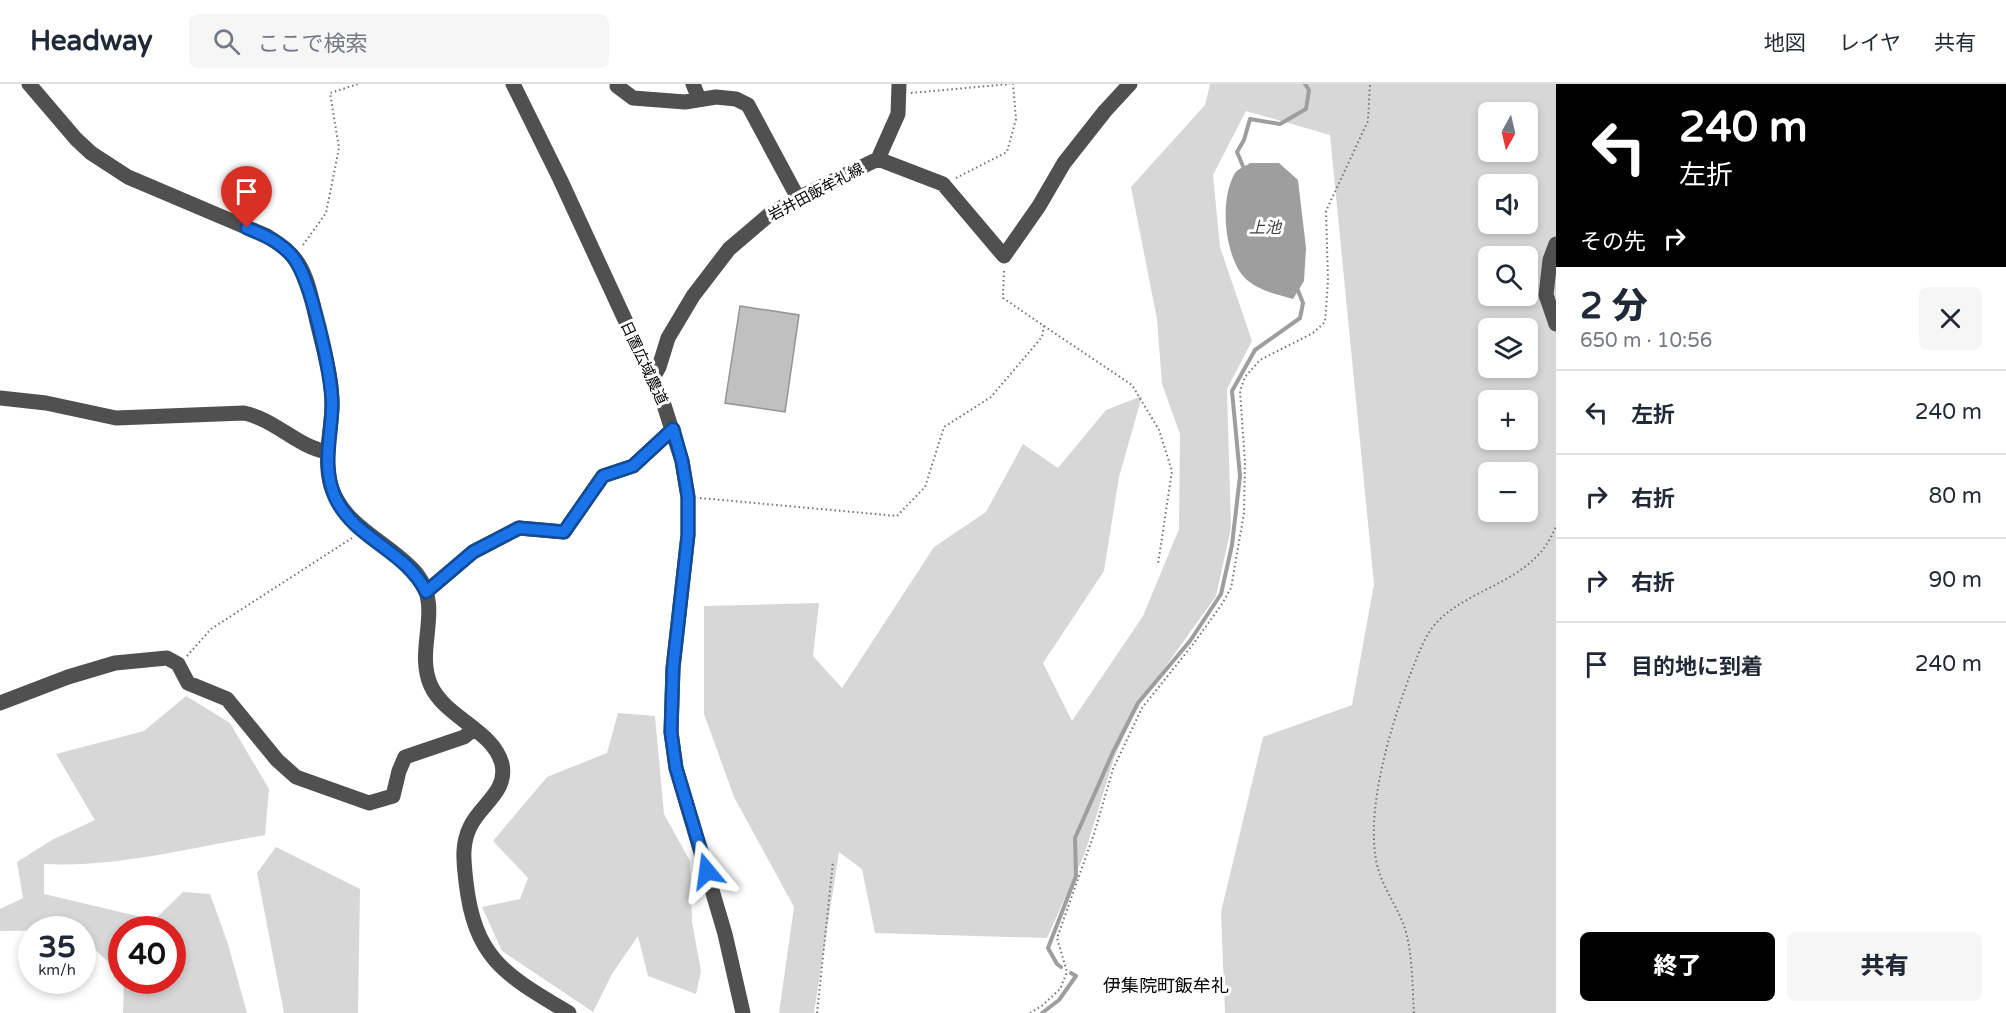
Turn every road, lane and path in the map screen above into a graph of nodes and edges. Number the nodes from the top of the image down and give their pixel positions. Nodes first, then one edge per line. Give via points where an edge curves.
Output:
1 (30, 84) edge
2 (358, 84) edge
3 (513, 84) edge
4 (618, 84) edge
5 (693, 84) edge
6 (1011, 84) edge
7 (1130, 84) edge
8 (1370, 84) edge
9 (900, 89) edge
10 (699, 99) junction
11 (878, 159) junction
12 (943, 184) junction
13 (798, 198) junction
14 (1556, 244) edge
15 (1004, 256) junction
16 (293, 257) junction
17 (1556, 324) edge
18 (1044, 326) junction
19 (652, 380) junction
20 (0, 398) edge
21 (673, 429) junction
22 (327, 452) junction
23 (688, 497) junction
24 (1556, 526) edge
25 (360, 528) junction
26 (1158, 564) dead end
27 (426, 592) junction
28 (178, 664) junction
29 (0, 703) edge
30 (474, 729) junction
31 (833, 862) dead end
32 (568, 1013) edge
33 (743, 1013) edge
34 (818, 1013) edge
35 (1030, 1013) edge
36 (1414, 1013) edge

1 - 16 street via 76,139 106,164 267,236
2 - 16 path via 330,93 339,148 326,213
3 - 19 street, 日置広域農道
4 - 10 street via 633,98 685,102
5 - 10 street
6 - 9 path
6 - 12 path via 1016,119 1007,152
7 - 15 street via 1064,163
8 - 35 path via 1368,121 1326,211 1328,281 1324,322 1313,333 1260,360 1245,377 1240,391 1244,513 1231,588 1194,643 1142,708 1113,769 1057,938 1067,972 1060,989
9 - 11 street, 岩井田飯牟礼線 via 898,114
10 - 13 street via 736,99 748,105
11 - 12 street
11 - 13 street, 岩井田飯牟礼線
12 - 15 street
13 - 19 street, 岩井田飯牟礼線 via 770,214 729,249 693,296 668,338
14 - 17 street via 1546,295
15 - 18 path via 1003,298
16 - 22 street via 311,298 331,381
18 - 23 path via 1042,337 991,397 944,427 925,487 897,516
18 - 26 path via 1132,385 1160,430 1172,471
19 - 21 street, 日置広域農道
20 - 22 street via 116,418 244,413 261,417 313,449
21 - 23 street, 日置広域農道
21 - 27 street via 633,466 603,476 564,532 519,528 473,552
22 - 25 street via 327,471 336,498
23 - 33 street, 日置広域農道 via 671,732 676,768 725,934
24 - 36 path via 1533,560 1437,622 1424,641 1406,685 1388,743 1378,787 1373,838 1380,875 1403,924
25 - 27 street via 408,566
25 - 28 path via 353,537 211,629
27 - 30 street via 430,607 424,649 426,675 436,696
28 - 29 street via 167,658 115,663
28 - 30 street via 188,683 226,699 296,777 369,803 393,796 405,757 464,737
30 - 32 street via 498,754 502,776 496,795 471,825 464,847 468,901 485,948 510,976
31 - 34 path

